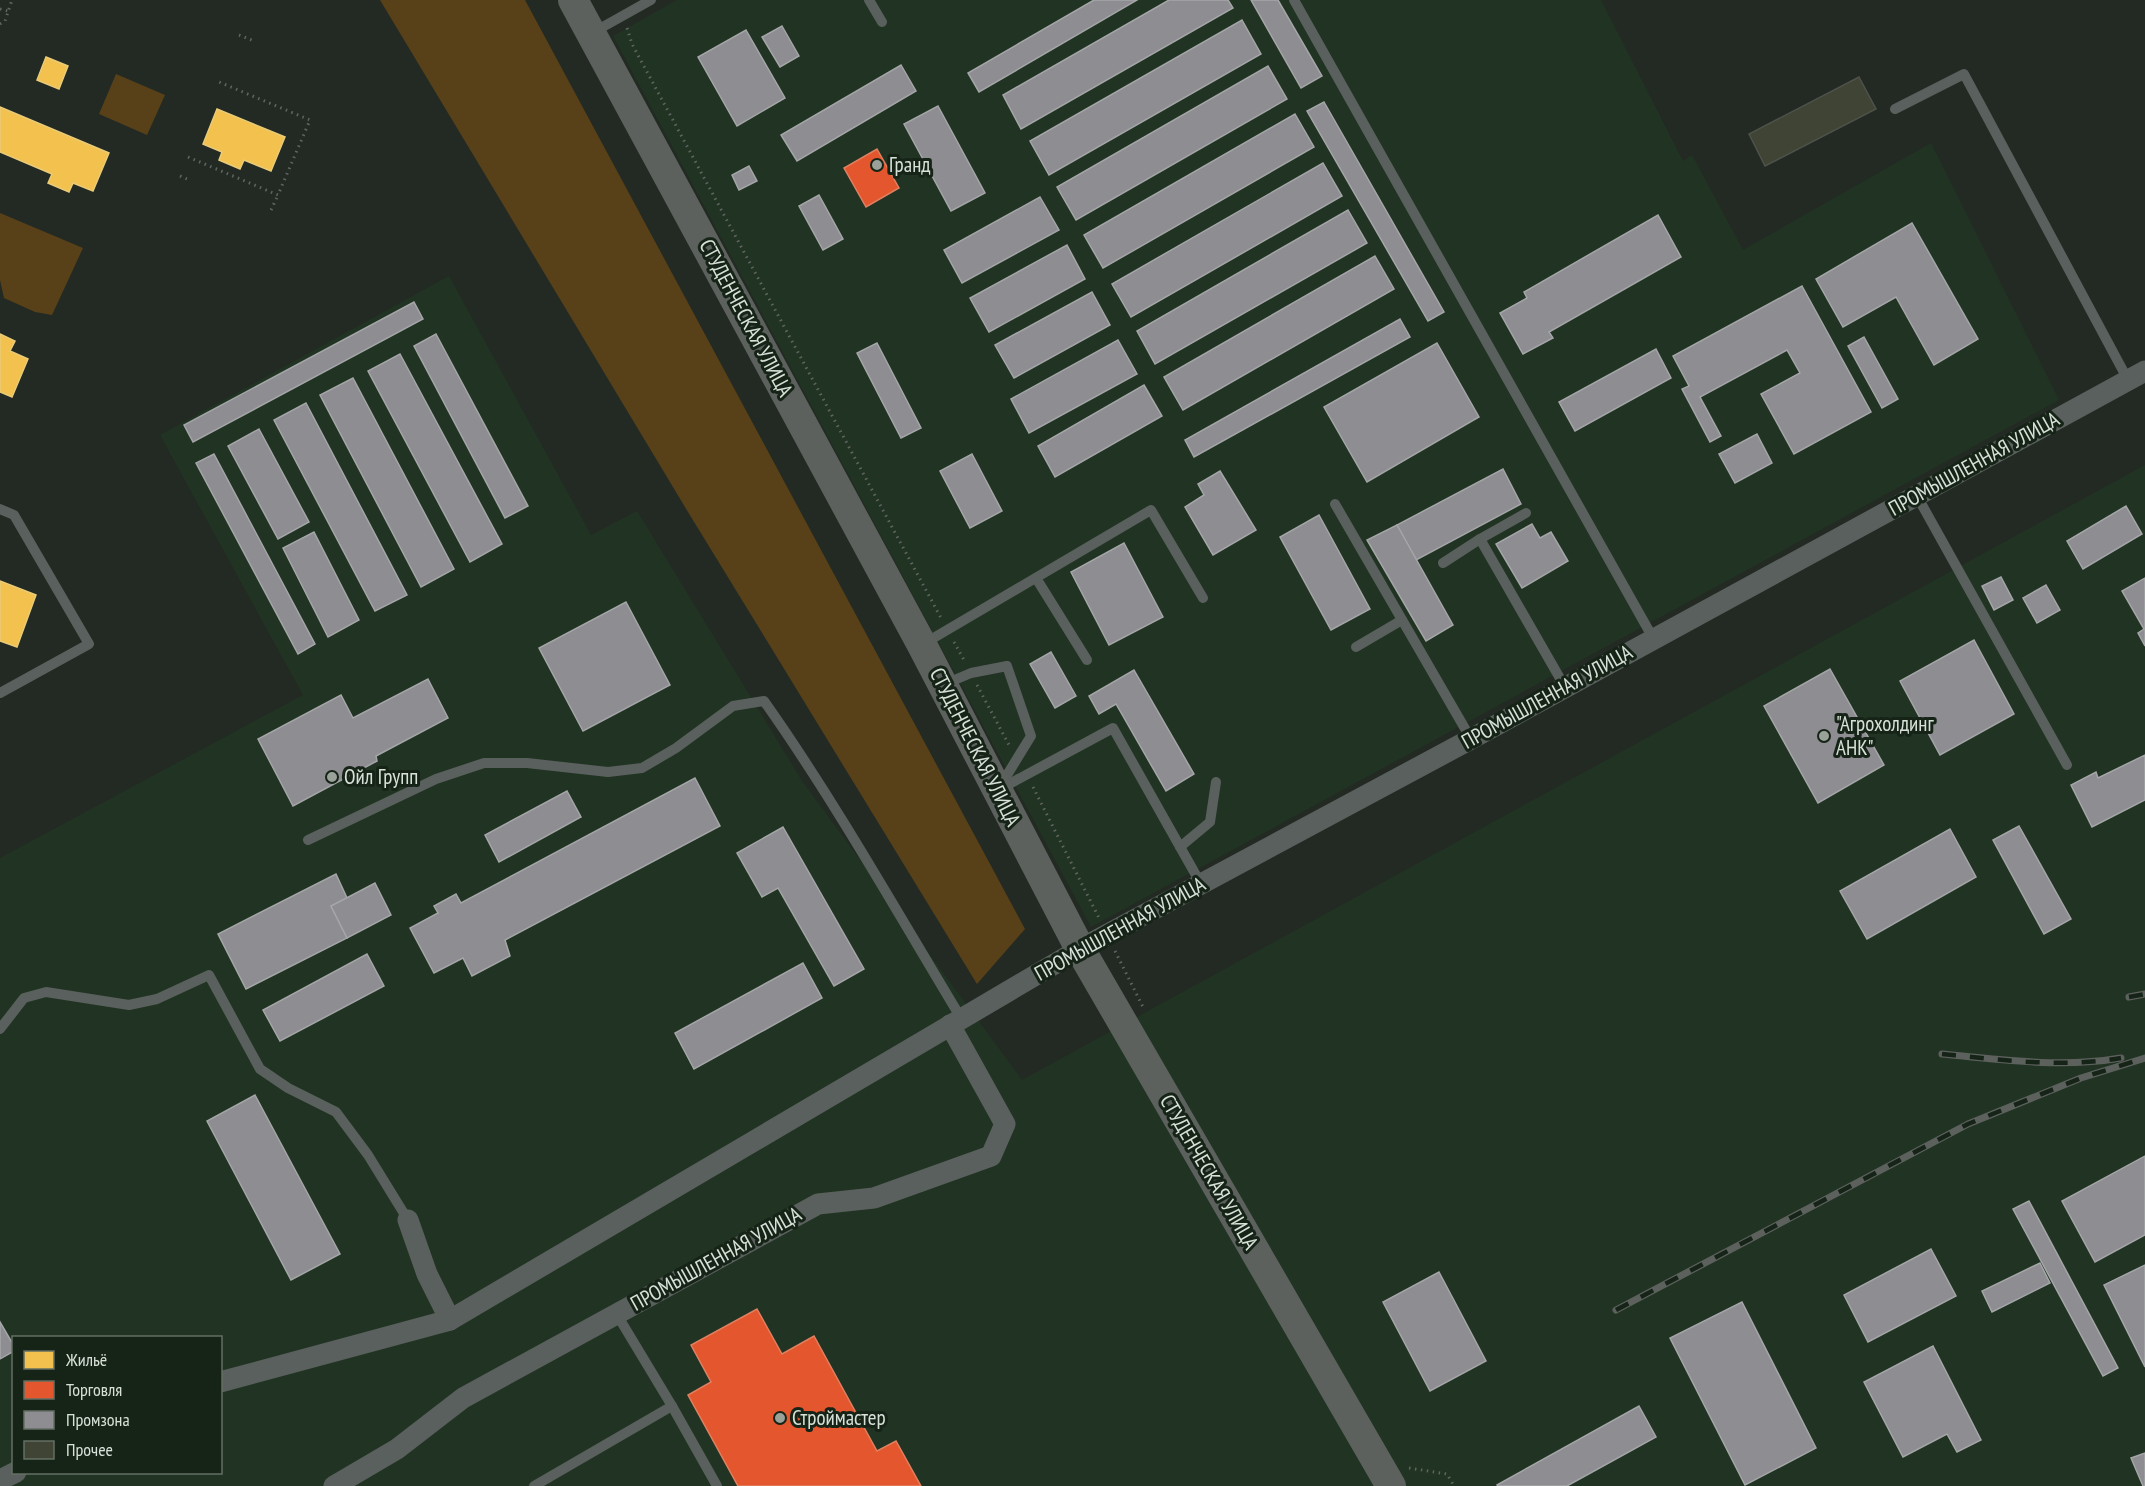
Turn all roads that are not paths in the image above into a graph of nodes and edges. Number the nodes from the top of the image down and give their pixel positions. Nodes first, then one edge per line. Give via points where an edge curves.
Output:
1 (573, 0) edge
2 (651, 0) edge
3 (869, 0) edge
4 (1294, 0) edge
5 (882, 22) dead end
6 (592, 34) junction
7 (1895, 109) dead end
8 (2136, 375) edge
9 (1917, 496) junction
10 (1335, 504) dead end
11 (0, 509) edge
12 (1526, 513) dead end
13 (1480, 539) junction
14 (1443, 563) dead end
15 (1036, 578) junction
16 (1203, 598) dead end
17 (1402, 620) junction
18 (1653, 639) junction
19 (922, 645) junction
20 (1356, 648) dead end
21 (1087, 660) dead end
22 (943, 685) junction
23 (1565, 687) junction
24 (0, 693) edge
25 (1472, 739) junction
26 (2067, 765) dead end
27 (1216, 782) dead end
28 (997, 790) junction
29 (308, 840) dead end
30 (1180, 847) junction
31 (1201, 884) junction
32 (1080, 949) junction
33 (955, 1022) junction
34 (0, 1029) edge
35 (408, 1220) joint
36 (616, 1313) junction
37 (450, 1320) junction
38 (222, 1381) edge
39 (672, 1406) junction
40 (334, 1486) edge
41 (534, 1486) edge
42 (717, 1486) edge
43 (1391, 1486) edge

1 - 6 main road, СТУДЕНЧЕСКАЯ УЛИЦА
2 - 6 lane
3 - 5 lane
4 - 18 lane
6 - 19 main road, СТУДЕНЧЕСКАЯ УЛИЦА
7 - 8 lane via 1964,74
8 - 9 street, ПРОМЫШЛЕННАЯ УЛИЦА
9 - 18 street, ПРОМЫШЛЕННАЯ УЛИЦА
9 - 26 lane
10 - 17 lane
11 - 24 lane via 14,515 89,644
12 - 13 lane
13 - 14 lane
13 - 23 lane
15 - 16 lane via 1151,510
15 - 19 lane
15 - 21 lane
17 - 20 lane
17 - 25 lane
18 - 23 street, ПРОМЫШЛЕННАЯ УЛИЦА
19 - 22 main road, СТУДЕНЧЕСКАЯ УЛИЦА
22 - 28 main road, СТУДЕНЧЕСКАЯ УЛИЦА
22 - 28 lane via 971,673 1007,666 1031,736
23 - 25 street, ПРОМЫШЛЕННАЯ УЛИЦА
25 - 31 street, ПРОМЫШЛЕННАЯ УЛИЦА
27 - 30 lane via 1210,822
28 - 30 lane via 1113,728
28 - 32 main road, СТУДЕНЧЕСКАЯ УЛИЦА
29 - 33 lane via 436,779 484,763 527,763 608,772 642,768 733,706 764,701 840,818
30 - 31 lane
31 - 32 street, ПРОМЫШЛЕННАЯ УЛИЦА
32 - 33 street, ПРОМЫШЛЕННАЯ УЛИЦА
32 - 43 main road, СТУДЕНЧЕСКАЯ УЛИЦА
33 - 36 street, ПРОМЫШЛЕННАЯ УЛИЦА via 1005,1124 991,1156 874,1198 818,1204
33 - 37 street, ПРОМЫШЛЕННАЯ УЛИЦА
34 - 35 lane via 24,998 46,992 129,1005 157,999 209,975 260,1069 336,1112
35 - 37 street via 427,1274
36 - 39 lane
36 - 40 street, ПРОМЫШЛЕННАЯ УЛИЦА via 462,1398 397,1449
37 - 38 street, ПРОМЫШЛЕННАЯ УЛИЦА
39 - 41 lane
39 - 42 lane

